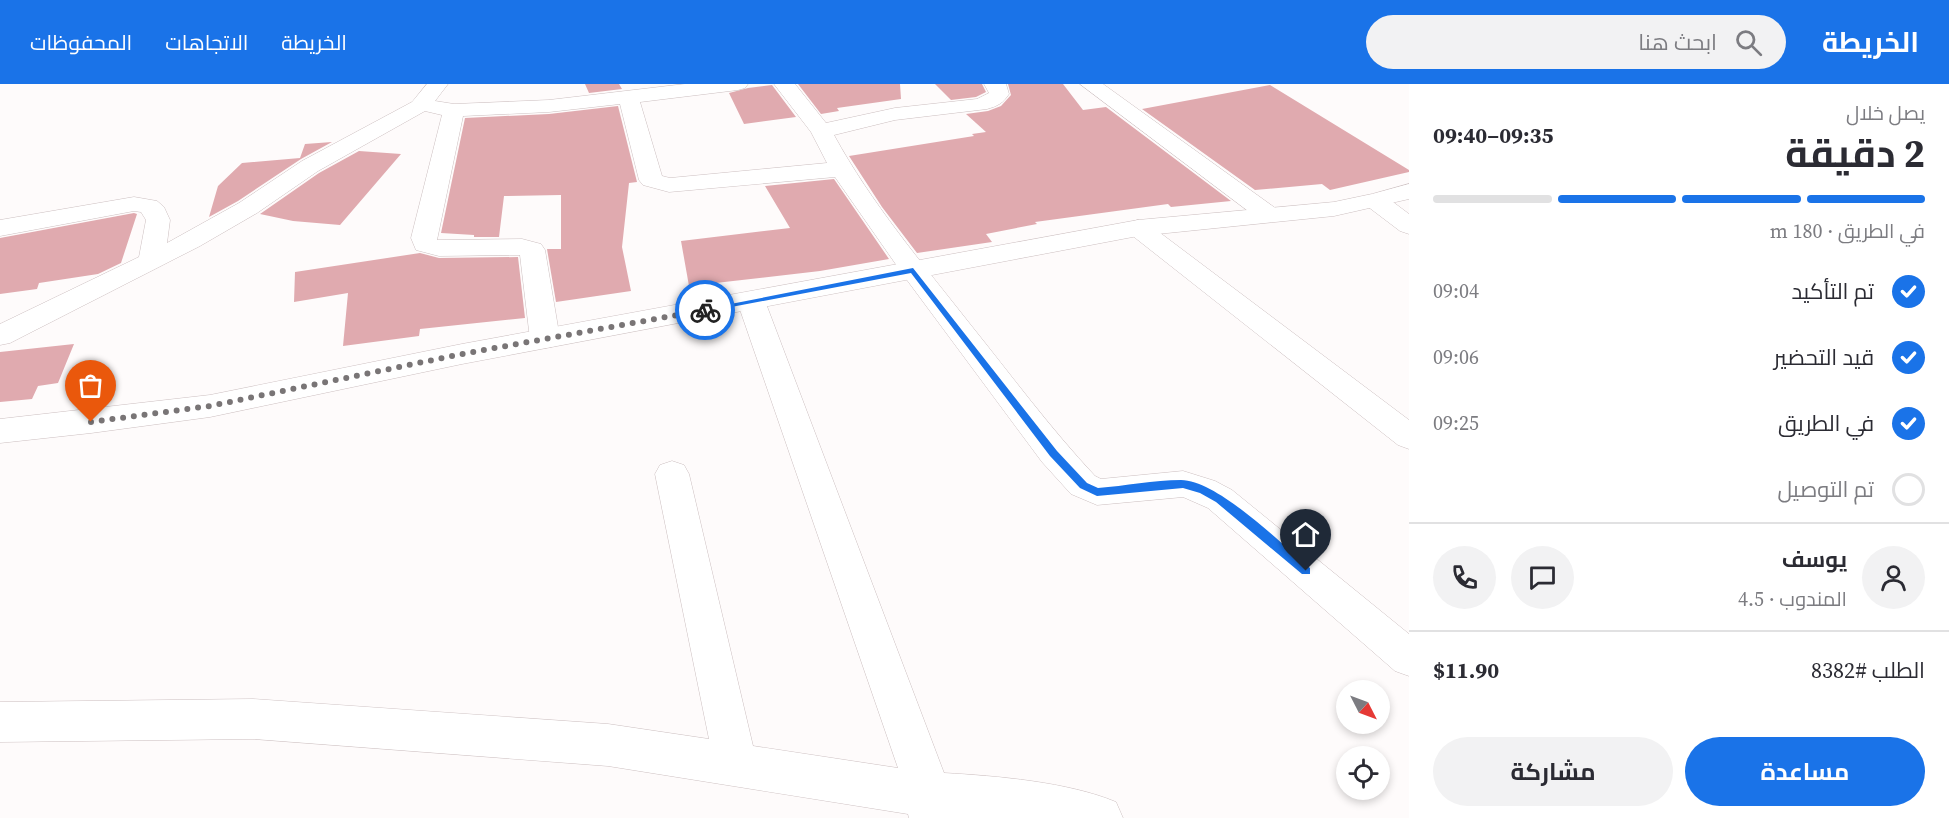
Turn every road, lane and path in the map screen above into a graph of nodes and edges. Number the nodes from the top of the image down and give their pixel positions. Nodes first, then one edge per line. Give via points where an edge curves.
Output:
1 (438, 84) edge
2 (738, 84) edge
3 (784, 84) edge
4 (994, 84) edge
5 (1090, 84) edge
6 (639, 93) edge
7 (419, 106) junction
8 (454, 110) junction
9 (821, 131) junction
10 (841, 169) junction
11 (1409, 191) edge
12 (1376, 201) junction
13 (1269, 215) junction
14 (1409, 226) edge
15 (0, 228) edge
16 (1138, 228) junction
17 (151, 262) junction
18 (913, 270) junction
19 (751, 301) junction
20 (0, 336) edge
21 (545, 339) junction
22 (0, 430) edge
23 (1409, 437) edge
24 (672, 474) dead end
25 (1409, 658) edge
26 (0, 722) edge
27 (736, 765) junction
28 (930, 807) edge
29 (1009, 808) edge
30 (1100, 818) edge

1 - 7 street
2 - 6 street
3 - 9 street
4 - 9 street via 999,94 980,105 896,114
5 - 13 street
6 - 8 street via 549,106
6 - 10 street via 651,180 657,183
7 - 8 street
7 - 17 street
8 - 21 street via 425,245 532,250
9 - 10 street
10 - 18 street
11 - 12 street
12 - 13 street
12 - 14 street
13 - 16 street
15 - 17 street via 134,204 148,206 158,220
16 - 18 street
16 - 23 street
17 - 20 street
18 - 19 street
18 - 25 street via 1083,485 1097,492 1183,484 1220,499
19 - 21 street
19 - 28 street
21 - 22 street via 210,406
24 - 27 street
26 - 27 street via 253,719 608,745
27 - 28 street
28 - 29 street
29 - 30 street

